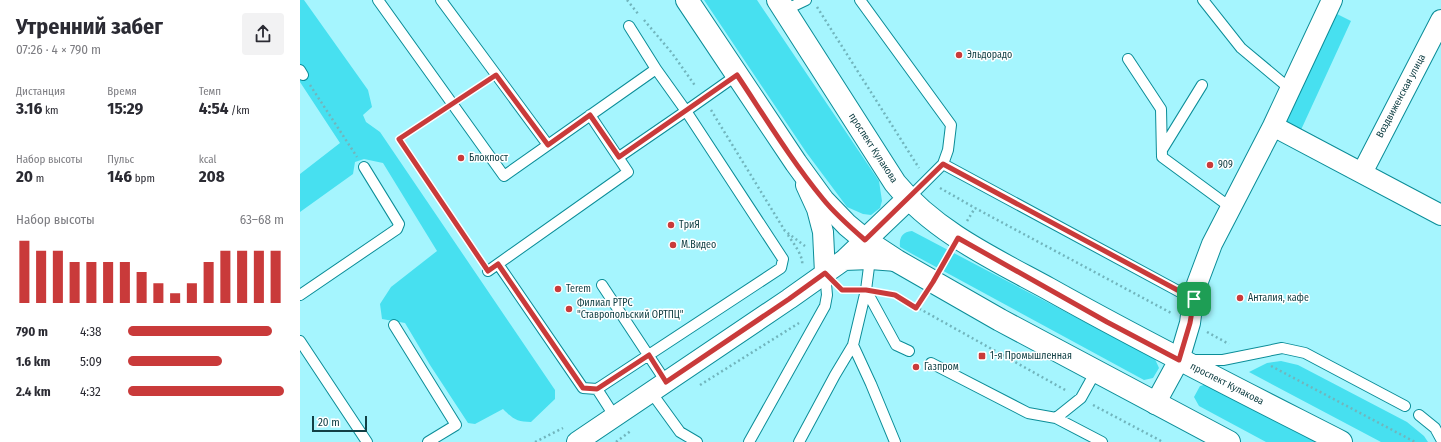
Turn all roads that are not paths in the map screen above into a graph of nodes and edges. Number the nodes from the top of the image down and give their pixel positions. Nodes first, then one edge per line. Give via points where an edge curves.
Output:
1 (378, 0) edge
2 (441, 0) edge
3 (687, 0) edge
4 (806, 0) edge
5 (860, 0) edge
6 (1203, 0) edge
7 (1332, 0) edge
8 (781, 5) edge
9 (1441, 20) edge
10 (629, 26) dead end
11 (1128, 59) dead end
12 (656, 68) junction
13 (737, 75) junction
14 (1202, 85) dead end
15 (1290, 88) junction
16 (686, 111) junction
17 (590, 115) junction
18 (1273, 126) junction
19 (548, 145) junction
20 (1162, 150) junction
21 (619, 157) junction
22 (796, 163) junction
23 (943, 164) junction
24 (364, 168) road end
25 (1362, 173) junction
26 (909, 198) junction
27 (1230, 207) junction
28 (1441, 215) edge
29 (868, 249) junction
30 (498, 264) junction
31 (821, 266) junction
32 (488, 271) road end
33 (602, 285) dead end
34 (866, 290) junction
35 (300, 295) edge
36 (1194, 299) junction
37 (394, 325) dead end
38 (300, 341) edge
39 (853, 345) junction
40 (909, 351) dead end
41 (649, 355) junction
42 (1179, 360) junction
43 (932, 363) dead end
44 (1096, 371) junction
45 (659, 387) junction
46 (597, 389) junction
47 (1155, 404) junction
48 (1405, 406) dead end
49 (1419, 415) dead end
50 (614, 417) junction
51 (1056, 418) junction
52 (1441, 439) edge
53 (367, 442) edge
54 (428, 442) edge
55 (577, 442) edge
56 (696, 442) edge
57 (749, 442) edge
58 (799, 442) edge
59 (895, 442) edge
60 (1102, 442) edge
61 (1229, 442) edge
62 (1341, 442) edge

1 - 19 lane via 504,176
2 - 19 lane
3 - 13 main road
4 - 8 lane
5 - 23 lane via 951,125 948,150
6 - 15 lane via 1241,48
7 - 15 street
8 - 26 main road, проспект Кулакова via 895,183
9 - 25 street, Воздвиженская улица
10 - 12 lane
11 - 20 lane via 1161,109
12 - 16 lane
12 - 17 lane
13 - 16 lane
13 - 22 main road
14 - 20 lane
15 - 18 street
16 - 21 lane
16 - 41 lane via 783,259 781,268
17 - 19 lane
17 - 21 lane
18 - 25 street
18 - 27 street
20 - 27 lane via 1162,157
21 - 30 lane via 628,172
22 - 29 main road via 823,200
22 - 31 street via 817,209 823,232
23 - 26 lane
23 - 36 lane
24 - 35 lane via 398,224 397,229
25 - 28 street
26 - 29 main road
26 - 42 main road, проспект Кулакова via 926,215 958,238
27 - 36 street via 1212,244
29 - 31 street via 844,260
29 - 34 lane
29 - 44 main road via 897,261
30 - 32 lane
30 - 46 lane via 583,388
31 - 45 street via 789,299
31 - 57 lane via 827,294 825,306
33 - 41 lane
34 - 39 lane
34 - 40 lane via 896,344
36 - 42 street
37 - 54 lane via 456,425
38 - 53 lane
39 - 58 lane
39 - 59 lane
41 - 45 lane
41 - 46 lane
42 - 47 street
42 - 48 lane via 1223,360 1282,348 1305,353
42 - 62 main road, проспект Кулакова
43 - 51 lane via 1028,414
44 - 47 main road
44 - 51 lane via 1081,398
45 - 50 street
45 - 56 lane via 680,432
46 - 50 lane
47 - 61 main road
49 - 52 lane via 1435,428
50 - 55 street
51 - 60 lane

